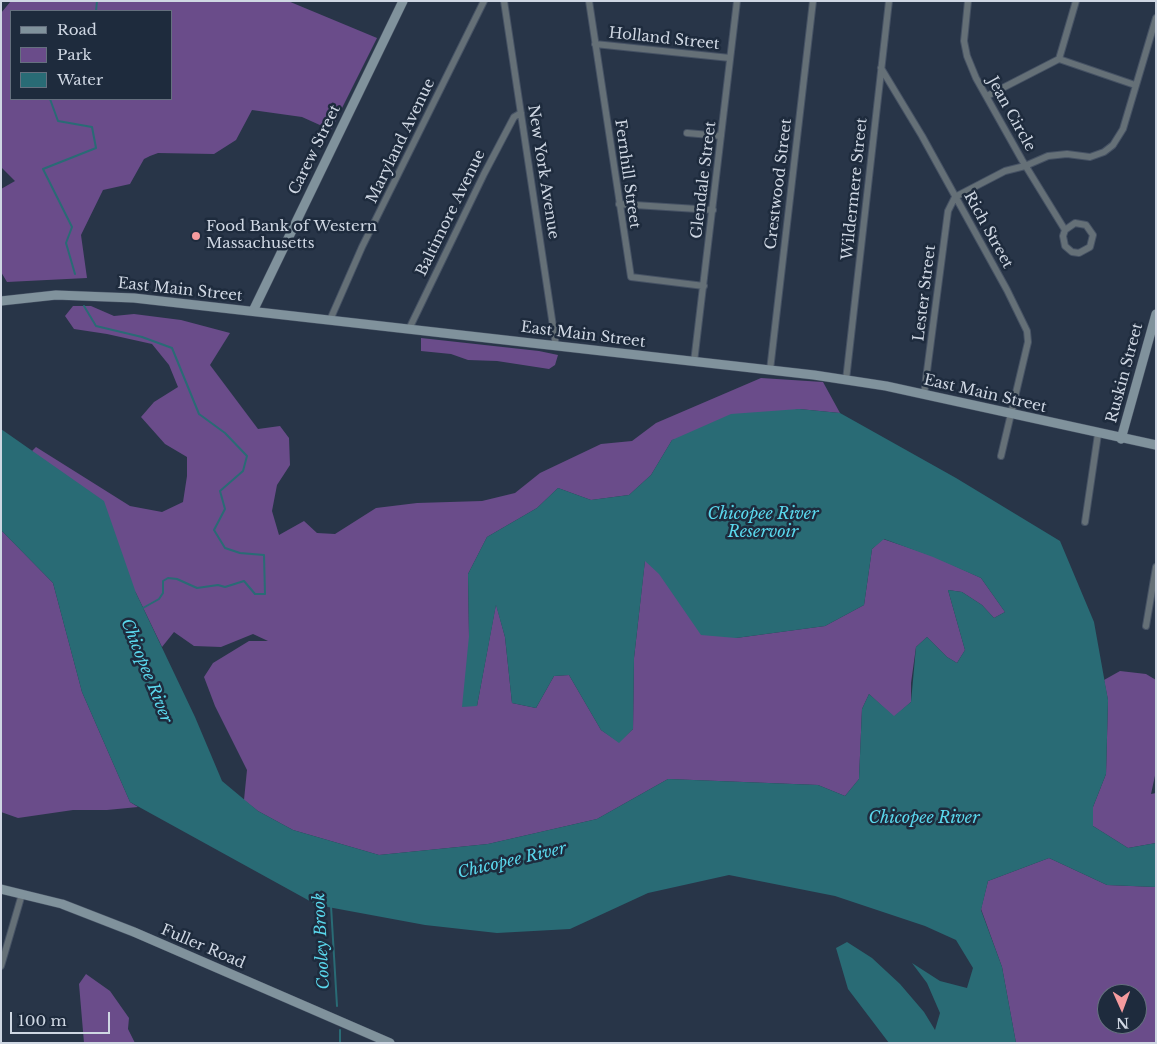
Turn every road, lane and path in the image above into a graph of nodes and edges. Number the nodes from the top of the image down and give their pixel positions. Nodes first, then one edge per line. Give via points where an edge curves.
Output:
1 (403, 1) edge
2 (484, 1) edge
3 (504, 1) edge
4 (589, 1) edge
5 (736, 1) edge
6 (813, 1) edge
7 (888, 1) edge
8 (968, 1) edge
9 (1076, 1) edge
10 (1156, 18) edge
11 (595, 44) junction
12 (730, 58) junction
13 (1059, 59) junction
14 (881, 68) junction
15 (1135, 85) junction
16 (987, 96) junction
17 (521, 114) junction
18 (687, 133) dead end
19 (721, 136) junction
20 (1025, 166) junction
21 (955, 197) junction
22 (619, 204) junction
23 (713, 210) junction
24 (1065, 230) junction
25 (704, 286) junction
26 (1, 300) edge
27 (253, 311) junction
28 (1156, 314) edge
29 (330, 320) junction
30 (409, 329) junction
31 (556, 346) junction
32 (694, 362) junction
33 (770, 370) junction
34 (846, 380) junction
35 (924, 394) junction
36 (1012, 414) junction
37 (1098, 434) junction
38 (1121, 439) junction
39 (1156, 445) edge
40 (1001, 456) dead end
41 (1085, 522) dead end
42 (1156, 567) edge
43 (1146, 626) dead end
44 (1, 889) edge
45 (22, 894) junction
46 (1, 966) edge
47 (390, 1043) edge

1 - 27 main road, Carew Street
2 - 29 street, Maryland Avenue via 362,247
3 - 17 street, New York Avenue
4 - 11 street, Fernhill Street
5 - 12 street, Glendale Street
6 - 33 street, Crestwood Street
7 - 14 street, Wildermere Street
8 - 16 street, Jean Circle via 964,41 967,56
9 - 13 street
10 - 15 street
11 - 12 street, Holland Street
11 - 22 street, Fernhill Street
12 - 19 street, Glendale Street
13 - 15 street
13 - 16 street
14 - 21 street, Rich Street
14 - 34 street, Wildermere Street
15 - 20 street via 1123,129 1113,146 1090,157 1071,154 1048,156
16 - 20 street, Jean Circle
17 - 30 street, Baltimore Avenue via 514,117 484,174
17 - 31 street, New York Avenue
18 - 19 street
19 - 23 street, Glendale Street
20 - 21 street via 1005,171
20 - 24 street, Jean Circle
21 - 35 street, Lester Street via 948,211
21 - 36 street, Rich Street via 1027,331 1028,342
22 - 23 street
22 - 25 street, Fernhill Street via 631,277
23 - 25 street, Glendale Street
24 - 24 street, Jean Circle via 1075,223 1086,226 1093,235 1090,247 1082,252 1070,250 1064,243
25 - 32 street, Glendale Street
26 - 27 main road, East Main Street via 56,294 90,295
27 - 29 main road, East Main Street
28 - 38 main road, Ruskin Street
29 - 30 main road, East Main Street
30 - 31 main road, East Main Street
31 - 32 main road, East Main Street
32 - 33 main road, East Main Street
33 - 34 main road, East Main Street
34 - 35 main road, East Main Street
35 - 36 main road, East Main Street
36 - 37 main road, East Main Street
36 - 40 street, Rich Street
37 - 38 main road, East Main Street
37 - 41 street
38 - 39 main road, East Main Street
42 - 43 street
44 - 45 main road, Fuller Road
45 - 46 street
45 - 47 main road, Fuller Road via 62,904 134,932

